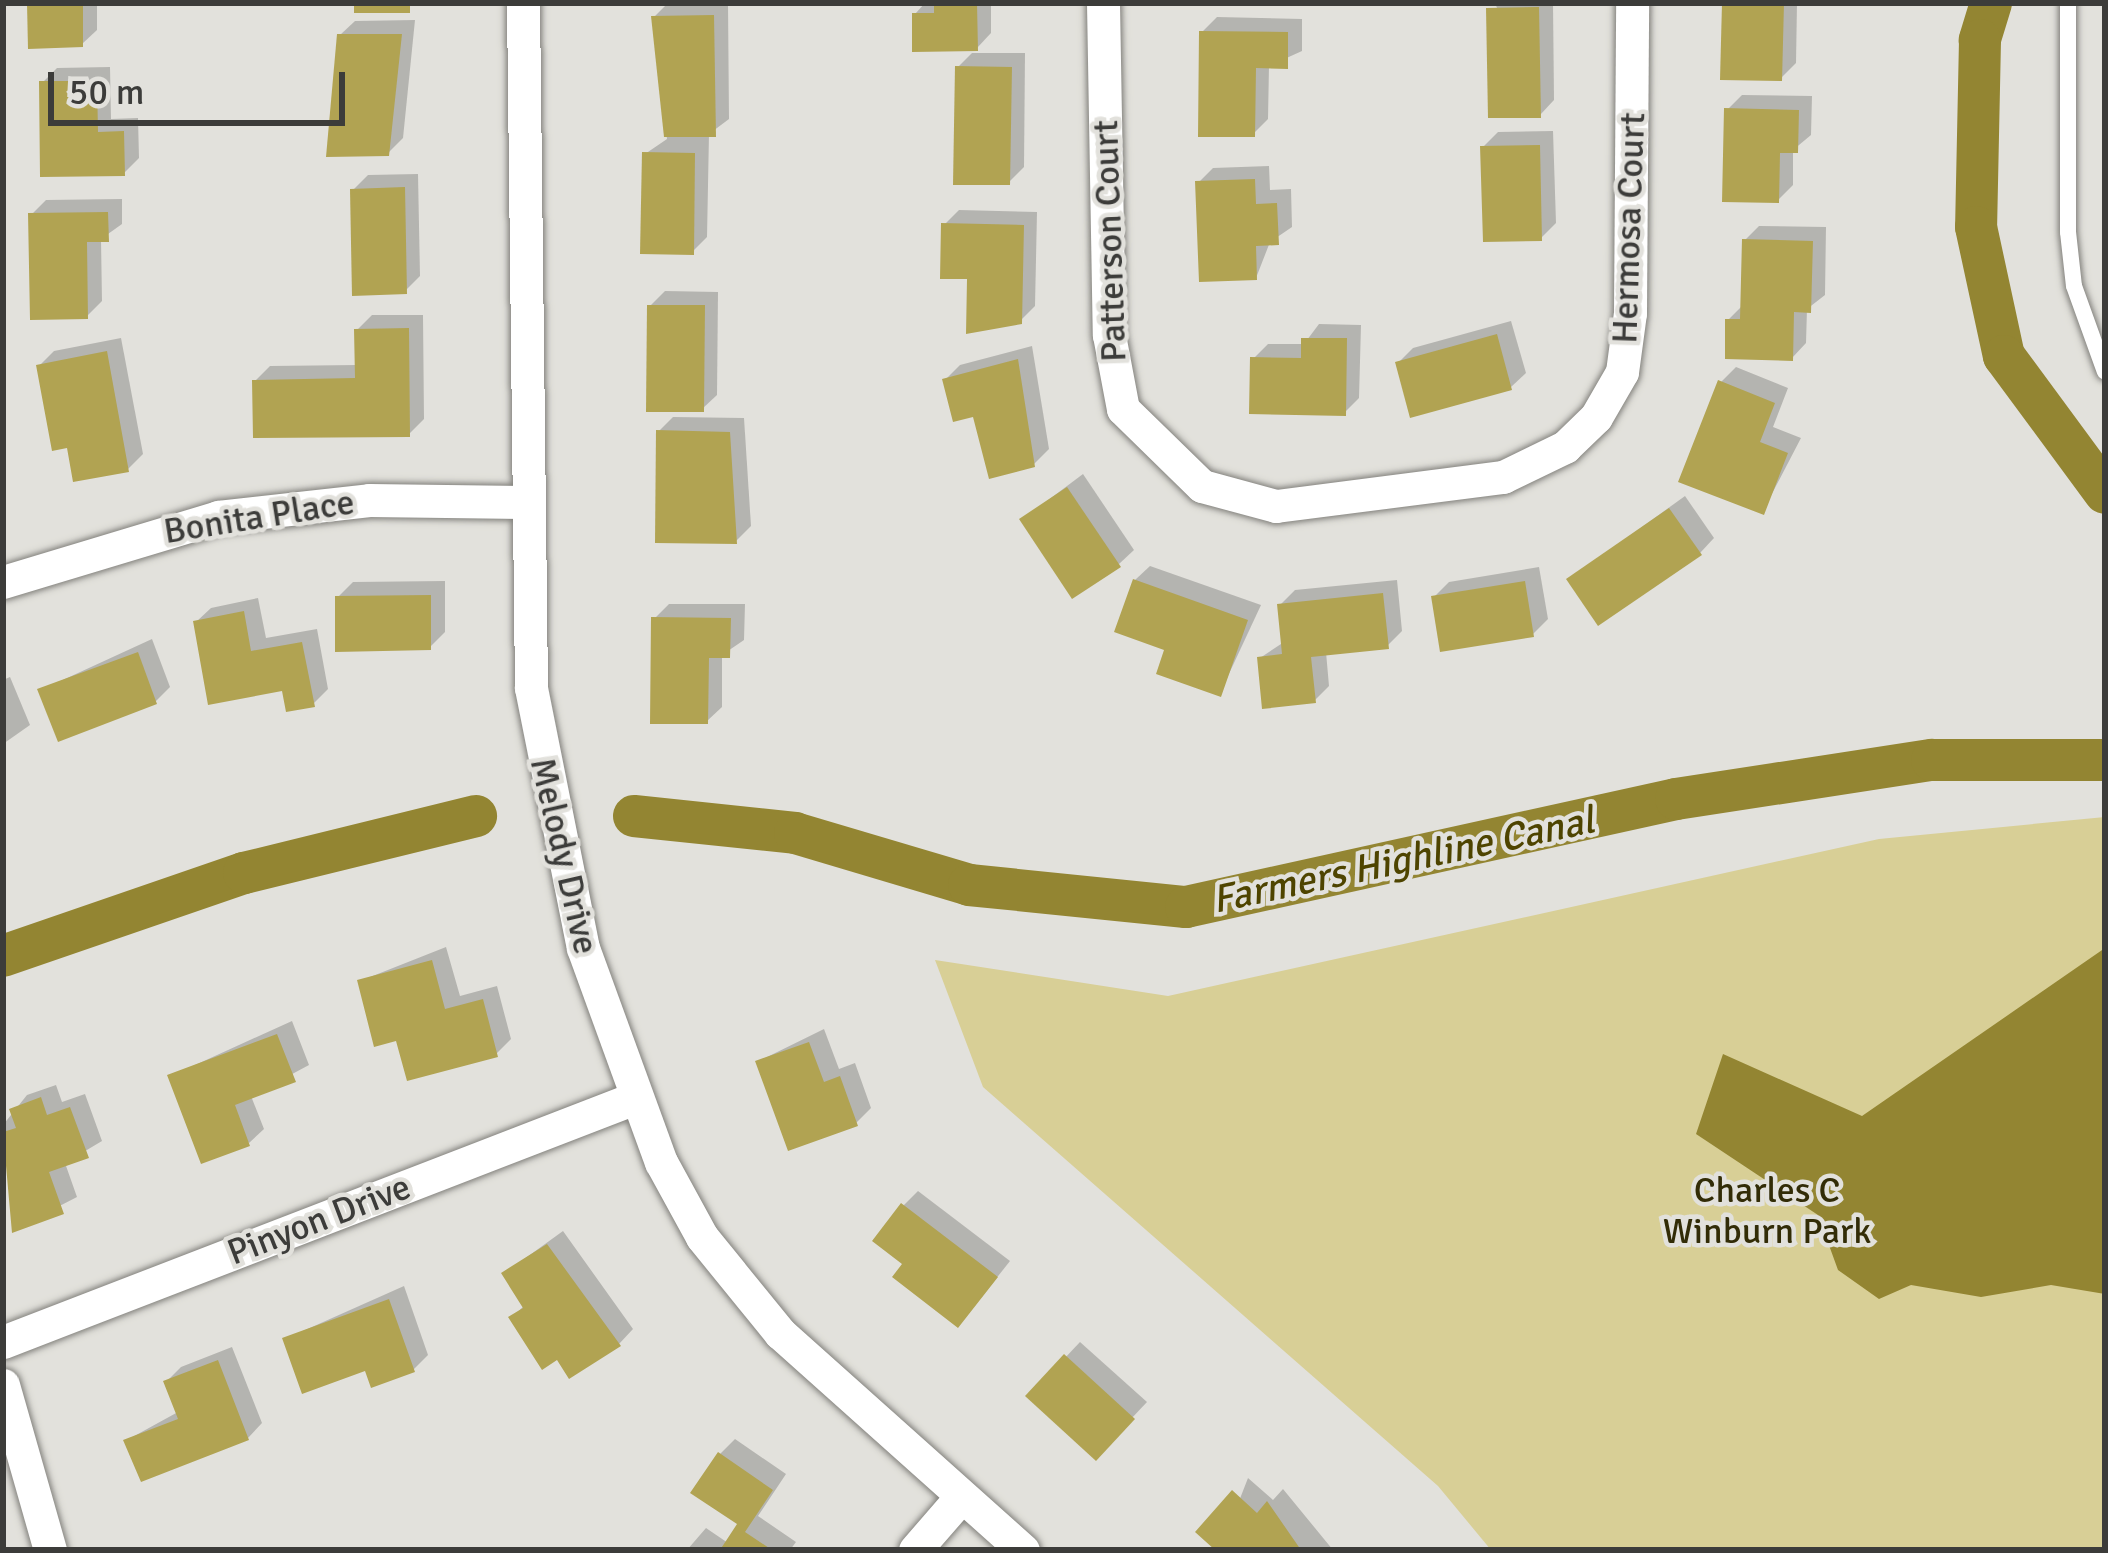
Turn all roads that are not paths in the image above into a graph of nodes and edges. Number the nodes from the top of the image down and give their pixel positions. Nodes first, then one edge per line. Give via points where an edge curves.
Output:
1 (523, 3) edge
2 (1103, 3) edge
3 (1632, 3) edge
4 (2068, 3) edge
5 (2105, 372) edge
6 (1373, 499) joint
7 (523, 502) junction
8 (3, 582) edge
9 (635, 1098) junction
10 (3, 1342) edge
11 (3, 1384) edge
12 (961, 1497) junction
13 (50, 1550) edge
14 (915, 1550) edge
15 (1023, 1550) edge

1 - 7 street, Melody Drive
2 - 6 street, Patterson Court via 1109,335 1124,409 1150,445 1219,492 1276,506
3 - 6 street, Hermosa Court via 1630,313 1611,396 1546,460 1469,487
4 - 5 lane via 2074,286
7 - 8 street, Bonita Place via 369,500 218,517
7 - 9 street, Melody Drive via 550,827
9 - 10 street, Pinyon Drive
9 - 12 street, Melody Drive via 677,1195 733,1280
11 - 13 street
12 - 14 street
12 - 15 street, Melody Drive

